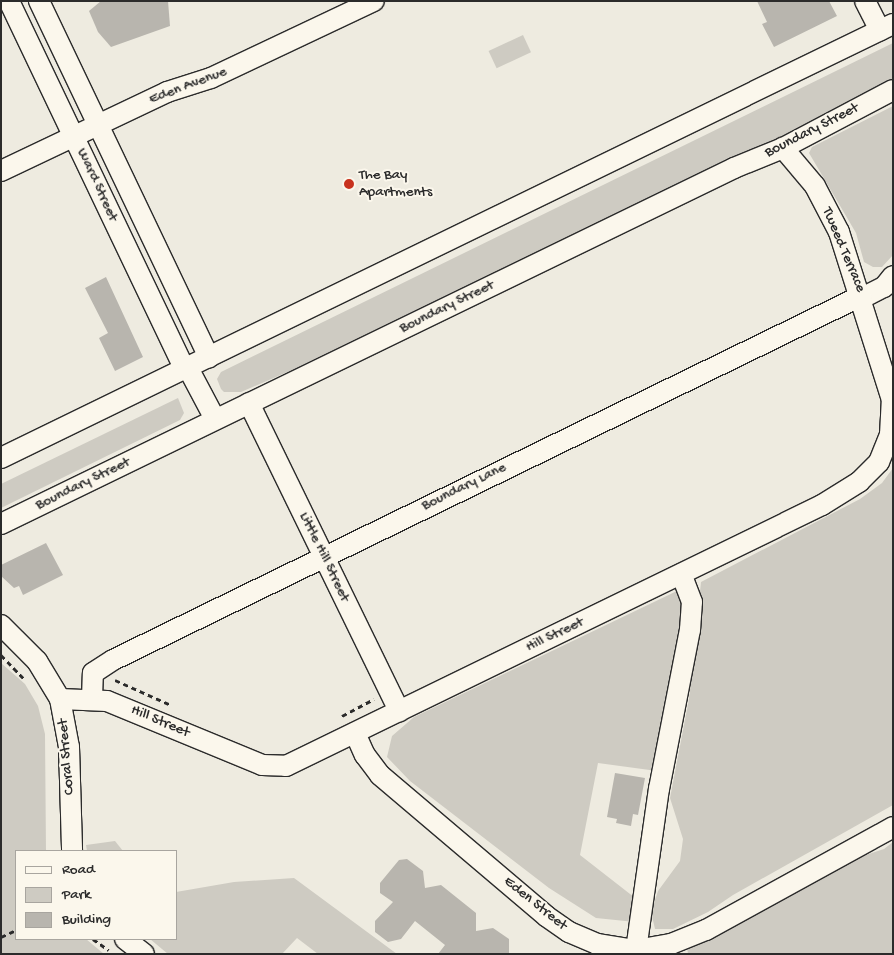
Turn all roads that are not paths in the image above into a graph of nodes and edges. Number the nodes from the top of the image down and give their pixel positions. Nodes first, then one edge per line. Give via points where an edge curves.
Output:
1 (9, 1) edge
2 (39, 1) edge
3 (374, 1) edge
4 (865, 1) edge
5 (886, 27) edge
6 (893, 90) edge
7 (96, 126) junction
8 (74, 136) junction
9 (783, 148) junction
10 (1, 172) edge
11 (893, 276) edge
12 (861, 297) junction
13 (209, 358) junction
14 (187, 369) junction
15 (250, 403) junction
16 (215, 419) junction
17 (1, 458) edge
18 (1, 524) edge
19 (323, 555) junction
20 (681, 574) junction
21 (1, 625) edge
22 (60, 698) junction
23 (92, 698) junction
24 (399, 711) junction
25 (355, 733) junction
26 (893, 827) edge
27 (72, 850) edge
28 (126, 940) edge
29 (636, 950) junction
30 (144, 954) edge

1 - 8 street, Ward Street via 63,105
2 - 7 street, Ward Street
3 - 7 street, Eden Avenue via 211,78 167,92
4 - 5 street
5 - 13 street
6 - 9 street, Boundary Street
7 - 8 street, Eden Avenue
7 - 13 street, Ward Street
8 - 10 street, Eden Avenue
8 - 14 street, Ward Street via 93,168
9 - 12 street, Tweed Terrace via 811,180 832,218
9 - 15 street, Boundary Street via 725,172
11 - 12 street, Tweed Terrace via 884,287
12 - 19 street, Boundary Lane
12 - 20 street, Hill Street via 892,400 890,435 880,462 859,482 822,505
13 - 14 street
14 - 16 street, Ward Street
14 - 17 street
15 - 16 street, Boundary Street
15 - 19 street, Little Hill Street
16 - 18 street, Boundary Street
19 - 23 street, Boundary Lane via 113,660 93,673
19 - 24 street, Little Hill Street
20 - 24 street, Hill Street
20 - 29 street via 692,602 690,630 659,789
21 - 22 street, Coral Street via 42,666
22 - 23 street, Hill Street
22 - 27 street, Coral Street via 69,747
23 - 25 street, Hill Street via 121,705 274,768 296,762
24 - 25 street, Hill Street
25 - 29 street, Eden Street via 365,755 380,775 546,916 569,932 597,944
26 - 29 street, Eden Street via 706,930 671,944
28 - 30 street

